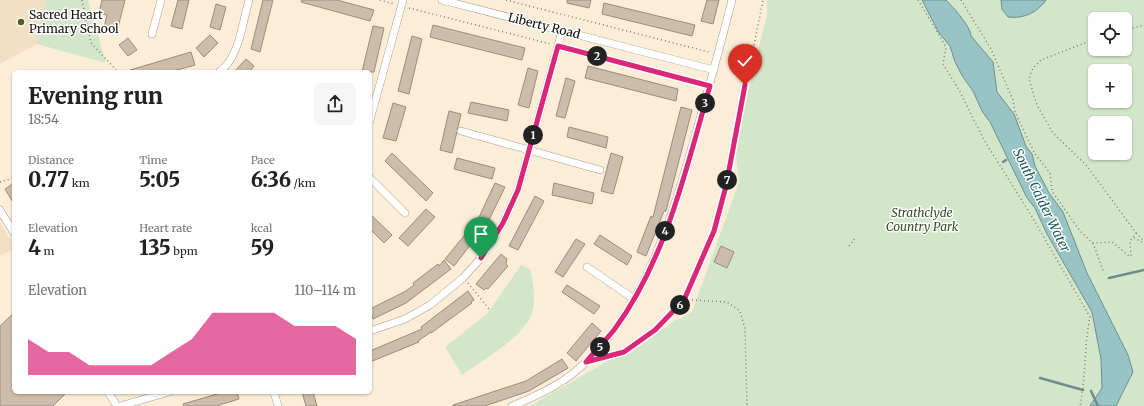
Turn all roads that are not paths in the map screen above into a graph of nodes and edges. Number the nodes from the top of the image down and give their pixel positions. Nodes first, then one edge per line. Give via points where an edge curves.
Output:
1 (161, 0) edge
2 (249, 0) edge
3 (442, 0) edge
4 (732, 0) edge
5 (402, 3) edge
6 (562, 31) junction
7 (152, 34) dead end
8 (220, 70) edge
9 (714, 70) junction
10 (372, 113) edge
11 (461, 131) dead end
12 (529, 151) junction
13 (600, 170) dead end
14 (372, 180) edge
15 (0, 210) edge
16 (405, 213) dead end
17 (12, 230) edge
18 (714, 231) road end
19 (587, 268) dead end
20 (634, 299) junction
21 (372, 329) edge
22 (586, 362) junction
23 (109, 394) edge
24 (162, 394) edge
25 (275, 394) edge
26 (117, 406) edge
27 (120, 406) edge
28 (278, 406) edge
29 (512, 406) edge

1 - 7 street
2 - 8 street via 234,54
3 - 6 street, Liberty Road
4 - 9 street
5 - 10 street
6 - 9 street, Liberty Road
6 - 12 street
9 - 20 street via 666,231
11 - 12 street
12 - 13 street
12 - 21 street via 518,190 503,223 481,258 463,278 430,305 405,319
14 - 16 street
15 - 17 street
18 - 22 lane via 684,300 655,330 624,352
19 - 20 street
20 - 22 street via 615,329
22 - 29 street via 570,376
23 - 26 street
24 - 27 street
25 - 28 street

